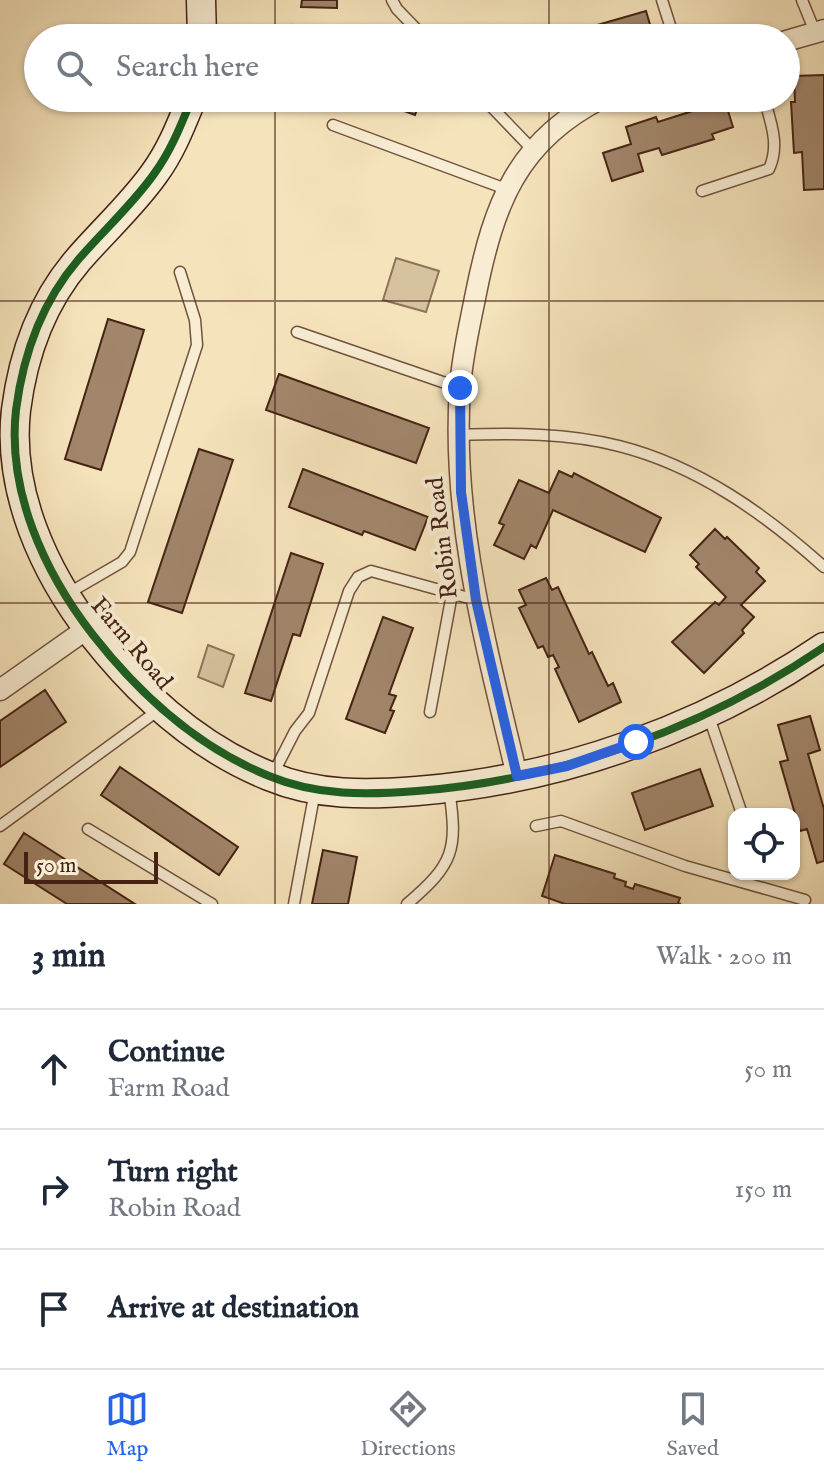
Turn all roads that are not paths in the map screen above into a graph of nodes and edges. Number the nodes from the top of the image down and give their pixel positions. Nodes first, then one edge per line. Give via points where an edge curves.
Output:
1 (201, 0) edge
2 (392, 0) edge
3 (662, 0) edge
4 (802, 0) edge
5 (202, 24) edge
6 (411, 24) edge
7 (670, 24) edge
8 (820, 31) edge
9 (800, 37) edge
10 (187, 112) edge
11 (496, 112) edge
12 (576, 112) edge
13 (768, 112) edge
14 (333, 125) dead end
15 (532, 149) junction
16 (506, 189) junction
17 (702, 191) dead end
18 (180, 272) dead end
19 (297, 332) dead end
20 (460, 388) junction
21 (8, 414) edge
22 (460, 435) junction
23 (824, 567) edge
24 (452, 594) junction
25 (66, 595) junction
26 (476, 600) junction
27 (88, 628) junction
28 (823, 652) edge
29 (0, 690) edge
30 (160, 709) junction
31 (430, 712) dead end
32 (708, 714) junction
33 (517, 776) junction
34 (271, 777) junction
35 (315, 789) junction
36 (449, 789) junction
37 (740, 808) edge
38 (0, 826) edge
39 (536, 826) dead end
40 (88, 829) dead end
41 (728, 875) edge
42 (752, 880) edge
43 (805, 900) dead end
44 (212, 904) edge
45 (294, 904) edge
46 (407, 904) edge

1 - 5 street
2 - 6 lane
3 - 7 lane
4 - 8 lane
8 - 9 street
10 - 21 street, Farm Road via 153,176 57,289 29,347
11 - 15 lane
12 - 15 street, Robin Road
13 - 17 lane via 775,155 769,169
14 - 16 lane
15 - 16 street, Robin Road
16 - 20 street, Robin Road via 480,274
18 - 25 lane via 197,345 130,552
19 - 20 lane
20 - 22 street, Robin Road
21 - 25 street, Farm Road via 24,502
22 - 23 lane via 574,437 664,460 751,507
22 - 26 street, Robin Road via 461,492
24 - 26 lane
24 - 31 lane
24 - 34 lane via 371,571 358,577 309,713
25 - 27 street, Farm Road
26 - 33 street, Robin Road
27 - 29 street
27 - 30 street, Farm Road
28 - 32 street, Farm Road
30 - 34 street, Farm Road via 225,756
30 - 38 lane
32 - 33 street, Farm Road via 581,761
32 - 37 lane
33 - 36 street, Farm Road
34 - 35 street, Farm Road
35 - 36 street, Farm Road via 366,795
35 - 45 lane
36 - 46 lane via 452,847 444,867
39 - 41 lane via 561,821 685,866
40 - 44 lane
42 - 43 lane

